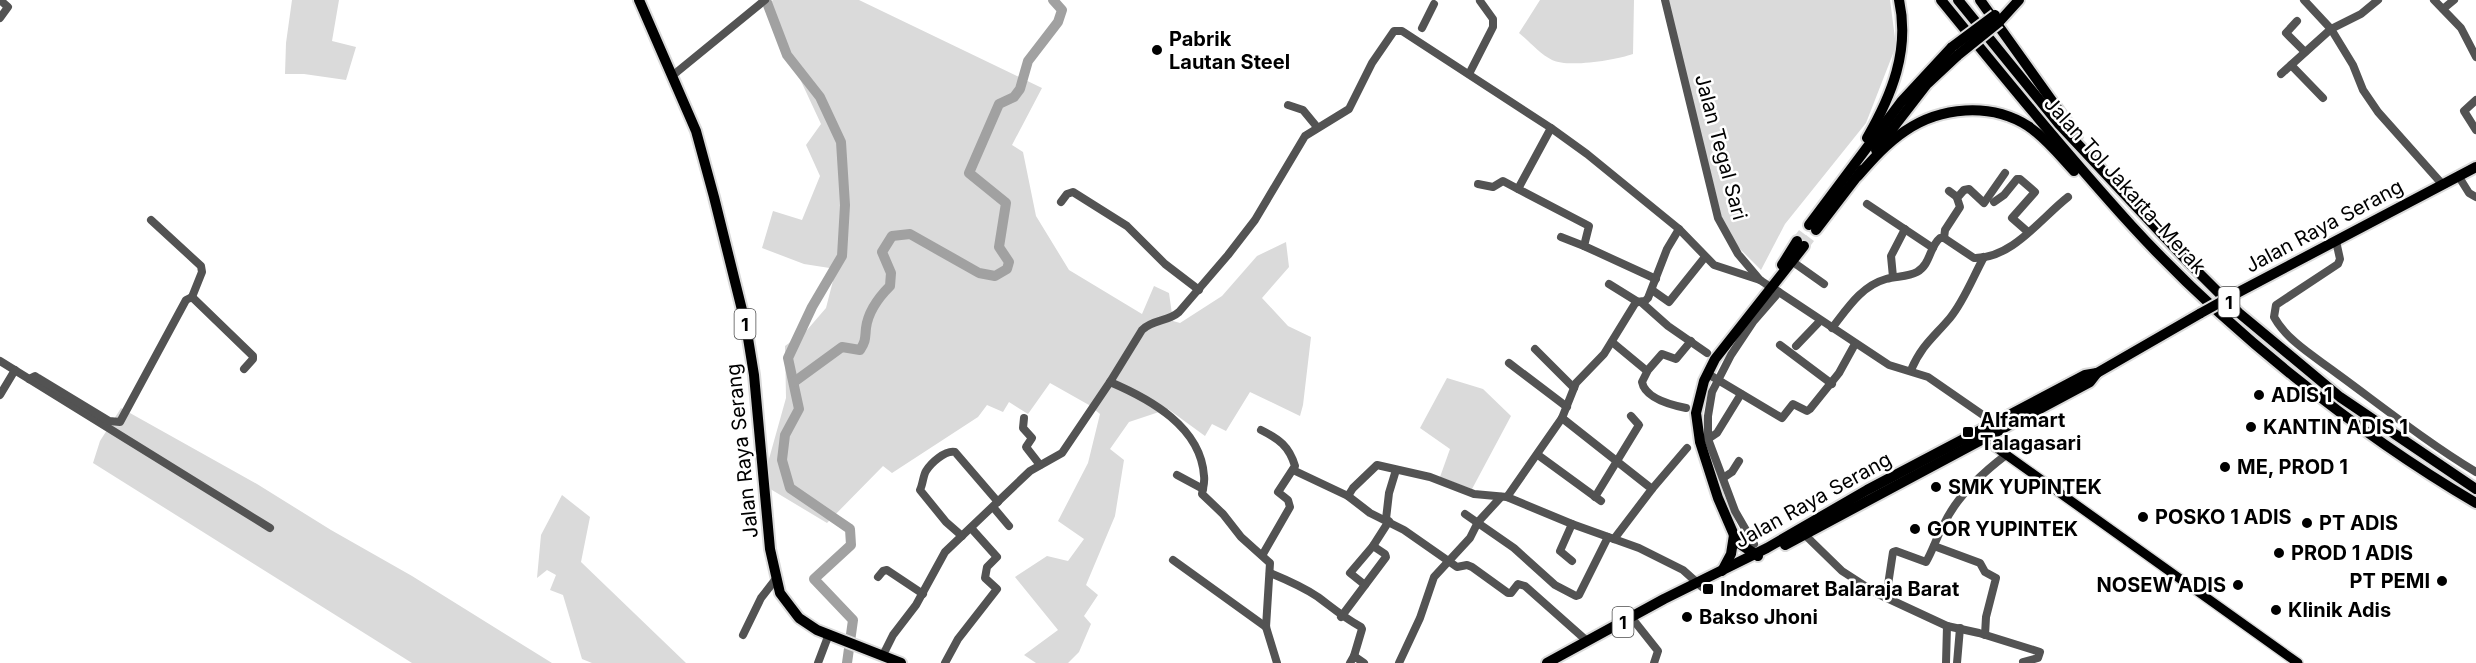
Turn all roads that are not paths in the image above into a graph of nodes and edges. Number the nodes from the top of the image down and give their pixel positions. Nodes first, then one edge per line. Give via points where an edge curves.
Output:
1 (0, 0) edge
2 (639, 0) edge
3 (765, 0) edge
4 (1665, 0) edge
5 (1899, 0) edge
6 (1941, 0) edge
7 (1958, 0) edge
8 (1980, 0) edge
9 (2011, 0) edge
10 (2019, 0) edge
11 (2304, 0) edge
12 (2378, 0) edge
13 (2434, 0) edge
14 (2454, 0) edge
15 (1480, 1) edge
16 (1434, 4) dead end
17 (2444, 9) junction
18 (0, 18) edge
19 (1997, 18) junction
20 (2297, 21) dead end
21 (2331, 29) junction
22 (1418, 33) junction
23 (2305, 52) junction
24 (2476, 57) edge
25 (2291, 64) junction
26 (1468, 74) junction
27 (2281, 74) dead end
28 (672, 76) junction
29 (2323, 98) dead end
30 (2476, 100) edge
31 (1288, 105) dead end
32 (1317, 127) junction
33 (1551, 128) junction
34 (2476, 130) edge
35 (2476, 167) edge
36 (2103, 172) junction
37 (2005, 173) dead end
38 (1852, 174) junction
39 (2459, 177) junction
40 (1478, 184) dead end
41 (2444, 185) junction
42 (1518, 189) junction
43 (1949, 191) dead end
44 (1958, 197) junction
45 (2068, 197) dead end
46 (2476, 197) edge
47 (1994, 201) junction
48 (1061, 202) dead end
49 (1867, 204) dead end
50 (151, 220) dead end
51 (2132, 225) junction
52 (1813, 227) tunnel mouth
53 (1678, 229) junction
54 (1905, 229) junction
55 (2028, 232) junction
56 (1561, 237) dead end
57 (1944, 238) junction
58 (2336, 241) junction
59 (1584, 246) junction
60 (1933, 248) junction
61 (1705, 257) junction
62 (1984, 257) junction
63 (1793, 262) junction
64 (1893, 277) junction
65 (1656, 279) junction
66 (1609, 284) dead end
67 (1824, 284) dead end
68 (1770, 287) junction
69 (1199, 290) junction
70 (1652, 290) junction
71 (192, 297) junction
72 (1640, 302) junction
73 (1820, 321) junction
74 (1832, 328) junction
75 (1691, 341) junction
76 (1612, 342) junction
77 (1855, 344) junction
78 (1780, 345) dead end
79 (1796, 346) dead end
80 (1535, 350) dead end
81 (1707, 353) dead end
82 (0, 361) edge
83 (1509, 363) dead end
84 (244, 369) dead end
85 (1911, 370) junction
86 (1647, 371) junction
87 (2097, 373) junction
88 (9, 377) edge
89 (1712, 377) junction
90 (29, 379) junction
91 (1110, 382) junction
92 (1832, 384) junction
93 (1574, 388) junction
94 (1, 393) edge
95 (1741, 394) junction
96 (1567, 406) junction
97 (1686, 408) dead end
98 (1631, 416) dead end
99 (1024, 418) dead end
100 (1562, 418) junction
101 (1993, 422) junction
102 (1261, 430) dead end
103 (1979, 434) junction
104 (1708, 439) junction
105 (1687, 448) dead end
106 (1538, 454) junction
107 (2006, 455) junction
108 (1618, 460) junction
109 (1739, 461) dead end
110 (1040, 465) junction
111 (1293, 470) junction
112 (1396, 470) junction
113 (2476, 472) edge
114 (1177, 475) dead end
115 (1723, 478) junction
116 (1203, 489) junction
117 (1652, 489) junction
118 (2476, 489) edge
119 (1347, 496) junction
120 (1504, 497) junction
121 (2476, 503) edge
122 (996, 505) junction
123 (1466, 514) dead end
124 (1831, 515) junction
125 (1387, 520) junction
126 (1478, 522) junction
127 (1572, 524) junction
128 (1009, 526) dead end
129 (270, 528) dead end
130 (971, 528) junction
131 (1734, 534) junction
132 (1804, 534) junction
133 (962, 536) junction
134 (1611, 538) junction
135 (1373, 546) junction
136 (1934, 546) junction
137 (1759, 551) junction
138 (1263, 554) junction
139 (1173, 560) dead end
140 (1448, 560) junction
141 (1572, 561) dead end
142 (1726, 571) junction
143 (1270, 573) junction
144 (878, 577) dead end
145 (776, 580) junction
146 (1365, 585) junction
147 (1700, 585) junction
148 (922, 594) junction
149 (1887, 598) junction
150 (1341, 617) junction
151 (1634, 620) junction
152 (1947, 626) junction
153 (1266, 627) junction
154 (1960, 628) junction
155 (1609, 633) junction
156 (743, 635) dead end
157 (831, 635) junction
158 (1985, 635) junction
159 (1587, 641) junction
160 (879, 653) junction
161 (1352, 660) edge
162 (897, 662) edge
163 (2023, 662) edge
164 (818, 663) edge
165 (945, 663) edge
166 (1277, 663) edge
167 (1364, 663) edge
168 (1399, 663) edge
169 (1547, 663) edge
170 (1558, 663) edge
171 (1654, 663) edge
172 (1946, 663) edge
173 (1957, 663) edge
174 (2298, 663) edge

1 - 18 street via 8,7
2 - 28 highway, Jalan Raya Serang / 1
3 - 28 street
4 - 68 street, Jalan Tegal Sari via 1718,218 1738,254
5 - 38 highway via 1903,35 1899,66
6 - 51 highway, Jalan Tol Jakarta–Merak / 1
7 - 36 highway, Jalan Tol Jakarta–Merak / 1
8 - 36 highway
9 - 19 highway
10 - 19 highway
11 - 21 street
12 - 21 street
13 - 17 street
14 - 17 street
15 - 26 street via 1493,19 1493,27
16 - 22 street
17 - 24 street via 2463,31
19 - 38 highway, bridge via 1901,102
20 - 23 street via 2286,33
21 - 23 street
21 - 41 street via 2378,112
22 - 26 street
22 - 32 street via 1394,31 1348,109
23 - 25 street
25 - 27 street
25 - 29 street
26 - 33 street
28 - 145 highway, Jalan Raya Serang / 1 via 704,157 746,326
30 - 34 street via 2464,111
31 - 32 street via 1303,110
32 - 69 street via 1305,136 1255,220
33 - 42 street
33 - 53 street
35 - 39 highway, Jalan Raya Serang / 1
36 - 118 highway, Jalan Tol Jakarta–Merak / 1 via 2239,313 2340,397
37 - 47 street
38 - 51 highway via 1904,131 1928,118 1959,110 1988,112 2033,129
38 - 52 highway
39 - 41 highway, Jalan Raya Serang / 1
39 - 46 street
40 - 42 street via 1493,187 1503,181
41 - 58 highway, Jalan Raya Serang / 1
42 - 59 street via 1589,226
43 - 44 street
44 - 47 street via 1966,189 1983,203
44 - 57 street via 1960,207
45 - 55 street
47 - 55 street via 2017,179 2035,192 2012,218
48 - 69 street via 1073,192 1116,218
49 - 54 street
50 - 71 street via 201,266
51 - 121 highway, Jalan Tol Jakarta–Merak / 1 via 2228,320 2332,406
53 - 61 street
53 - 65 street
54 - 60 street
54 - 64 street via 1891,256
55 - 62 street via 2005,250
56 - 59 street
57 - 60 street via 1937,240
57 - 62 street via 1974,258
58 - 87 highway, Jalan Raya Serang / 1, bridge via 2237,292
58 - 113 street via 2338,264 2276,306 2274,317 2279,326 2393,415
59 - 65 street
60 - 64 street via 1918,272
61 - 68 street via 1719,267
61 - 70 street via 1669,302
62 - 85 street via 1959,304 1923,347
63 - 67 street
63 - 68 highway
63 - 68 highway via 1801,243
64 - 74 street via 1860,293
65 - 70 street
66 - 72 street
68 - 73 street
68 - 89 highway via 1715,359
69 - 91 street via 1173,318 1150,323 1142,330
70 - 72 street
71 - 84 street via 253,356
71 - 90 street via 186,300 120,422 109,421 34,376
72 - 75 street
72 - 76 street
73 - 74 street
73 - 79 street
74 - 77 street
75 - 81 street
75 - 86 street via 1676,359 1662,354
76 - 86 street
76 - 93 street
77 - 85 street via 1890,365
77 - 92 street
78 - 92 street
80 - 93 street
82 - 88 street
83 - 96 street
85 - 101 street via 1934,380
86 - 97 street via 1642,382 1645,390 1660,400
87 - 101 highway, Jalan Raya Serang / 1 via 2085,375
87 - 103 highway, Jalan Raya Serang / 1 via 2090,382
88 - 90 street
88 - 94 street
89 - 95 street
89 - 104 street
89 - 131 highway via 1699,399 1696,425 1715,489
90 - 129 street
91 - 110 street via 1062,453
91 - 116 street via 1143,398 1189,434 1203,469
92 - 95 street via 1808,411 1793,404 1782,418
93 - 96 street
95 - 104 street via 1717,433
96 - 100 street
98 - 108 street via 1638,425
99 - 110 street via 1023,428 1032,438 1026,447
100 - 106 street
100 - 108 street
101 - 103 highway, Jalan Raya Serang / 1
102 - 111 street via 1285,444 1296,466
103 - 107 main road
103 - 124 highway, Jalan Raya Serang / 1
104 - 115 street
105 - 117 street
106 - 108 street via 1598,499
106 - 120 street
107 - 136 street via 1960,498
107 - 174 main road
108 - 117 street
109 - 115 street
110 - 122 street
111 - 119 street
111 - 138 street via 1278,492 1290,507
112 - 119 street via 1377,465
112 - 120 street via 1430,477 1474,494
112 - 125 street
114 - 116 street
115 - 137 street via 1735,511
116 - 138 street via 1202,494 1241,537
117 - 134 street
119 - 125 street
120 - 126 street
120 - 127 street
122 - 128 street
122 - 130 street
122 - 133 street via 955,452 942,455 927,471 920,490
123 - 126 street
124 - 132 highway, Jalan Raya Serang / 1
124 - 137 highway, Jalan Raya Serang / 1
125 - 135 street
125 - 140 street
126 - 134 street via 1555,585 1576,596
126 - 140 street via 1470,538
127 - 134 street
127 - 141 street via 1560,550
130 - 133 street
130 - 165 street via 997,556 987,567 985,578 997,589 958,639
131 - 137 highway
131 - 137 highway
131 - 142 highway
132 - 137 highway, Jalan Raya Serang / 1
132 - 149 street via 1842,571
133 - 148 street via 938,562
134 - 147 street via 1676,566
135 - 146 street via 1386,557
135 - 146 street via 1350,573
136 - 149 street via 1924,562 1893,552
136 - 158 street via 1980,563 1984,572 1996,578
137 - 142 highway, Jalan Raya Serang / 1
138 - 143 street via 1270,564
139 - 153 street
140 - 159 street via 1457,567 1472,567 1508,593 1521,584
140 - 168 street via 1431,583
142 - 147 highway, Jalan Raya Serang / 1
143 - 150 street via 1317,596
143 - 153 street
144 - 148 street via 887,570
145 - 156 street
145 - 157 highway, Jalan Raya Serang / 1 via 780,593 799,618
146 - 150 street
147 - 151 highway, Jalan Raya Serang / 1
148 - 160 street
149 - 152 street
150 - 161 street via 1362,628
151 - 155 highway, Jalan Raya Serang / 1
151 - 171 street via 1658,651
152 - 154 street
152 - 172 street
153 - 166 street
154 - 158 street
154 - 173 street
155 - 159 highway, Jalan Raya Serang / 1
155 - 170 highway, Jalan Raya Serang / 1
157 - 160 highway, Jalan Raya Serang / 1
157 - 164 street
158 - 163 street via 2040,652 2038,658
159 - 169 highway, Jalan Raya Serang / 1
160 - 162 highway, Jalan Raya Serang / 1
161 - 167 street

